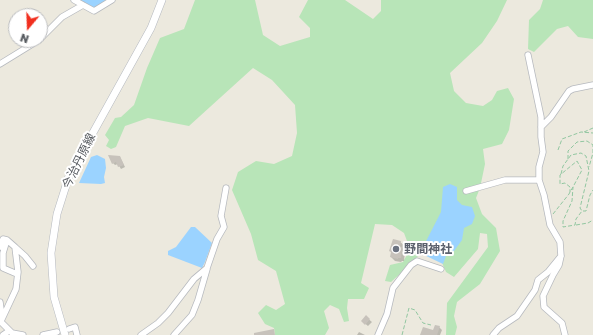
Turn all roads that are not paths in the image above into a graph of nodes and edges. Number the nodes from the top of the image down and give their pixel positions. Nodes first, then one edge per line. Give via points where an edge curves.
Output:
1 (74, 0) edge
2 (112, 0) edge
3 (162, 0) edge
4 (83, 5) junction
5 (48, 30) edge
6 (25, 48) edge
7 (528, 55) dead end
8 (0, 64) edge
9 (593, 86) edge
10 (541, 127) junction
11 (539, 180) junction
12 (226, 188) dead end
13 (466, 191) dead end
14 (6, 240) junction
15 (0, 247) edge
16 (15, 247) junction
17 (561, 256) junction
18 (33, 266) dead end
19 (207, 268) junction
20 (441, 268) dead end
21 (17, 274) junction
22 (0, 302) edge
23 (1, 320) edge
24 (10, 330) junction
25 (57, 332) dead end
26 (67, 332) edge
27 (3, 335) edge
28 (23, 335) edge
29 (43, 335) edge
30 (77, 335) edge
31 (141, 335) edge
32 (174, 335) edge
33 (378, 335) edge
34 (493, 335) edge
35 (565, 335) edge

1 - 4 street
2 - 4 street via 94,11
3 - 26 main road, 今治丹原線 via 151,28 69,176 56,214 51,253 54,297
4 - 5 street via 62,17
6 - 8 street
7 - 10 street
9 - 10 street via 569,91
10 - 11 street via 543,152
11 - 13 street via 505,180
11 - 17 street via 550,225 560,242
12 - 19 street via 221,216 224,227
14 - 15 street via 3,239
14 - 16 street
14 - 21 street via 3,268
16 - 18 street
16 - 21 street
17 - 34 street via 538,280 535,290 517,316
17 - 35 street via 543,296 544,306 562,323
19 - 31 street via 194,278 168,313
19 - 32 street via 192,315
20 - 33 street via 417,261 411,266 393,288 387,314
21 - 23 street via 16,289
22 - 23 street
23 - 24 street
24 - 27 street
24 - 28 street via 12,333
25 - 29 street
26 - 30 street via 75,327

